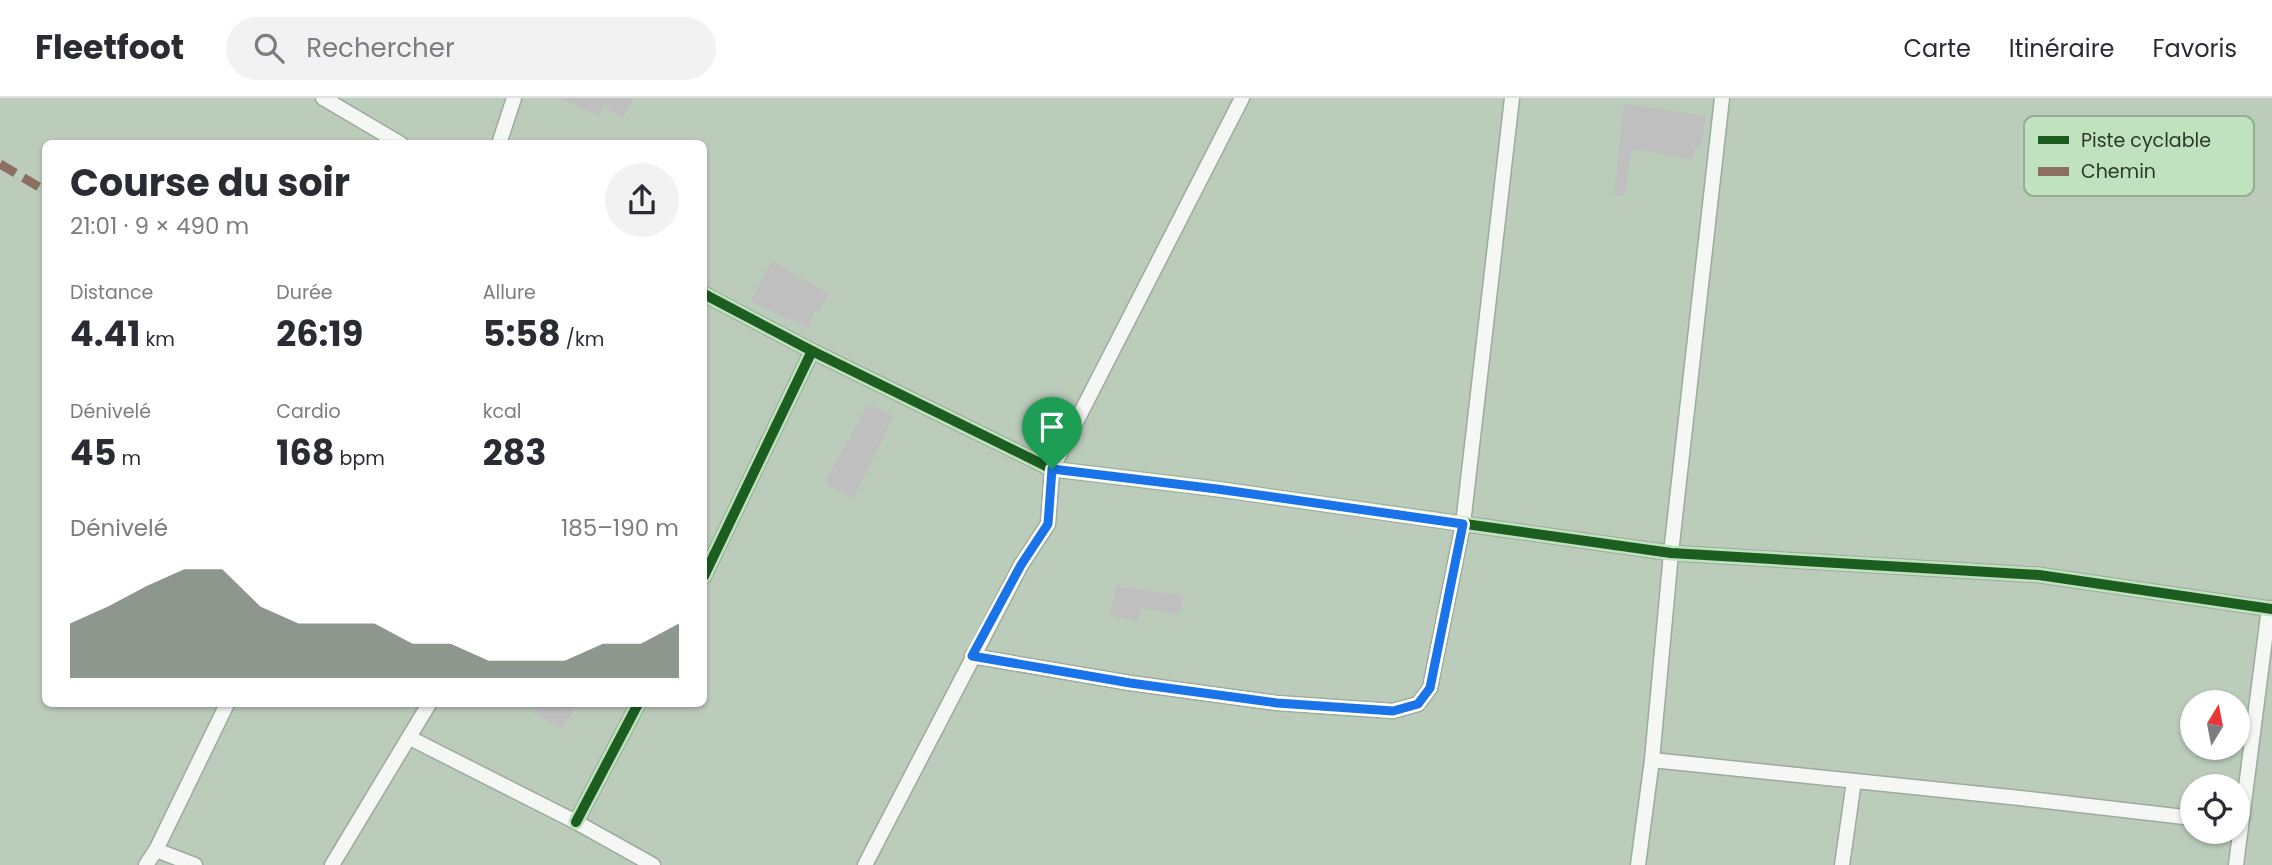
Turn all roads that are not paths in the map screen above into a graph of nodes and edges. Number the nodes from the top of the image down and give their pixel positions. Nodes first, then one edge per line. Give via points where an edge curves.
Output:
1 (323, 98) edge
2 (514, 98) edge
3 (1242, 98) edge
4 (1512, 98) edge
5 (1722, 98) edge
6 (394, 140) edge
7 (500, 140) edge
8 (707, 296) edge
9 (812, 351) junction
10 (1052, 469) junction
11 (1463, 524) junction
12 (1671, 553) junction
13 (707, 570) edge
14 (2271, 608) edge
15 (972, 656) junction
16 (226, 707) edge
17 (427, 707) edge
18 (636, 707) edge
19 (410, 738) junction
20 (1652, 760) junction
21 (2246, 774) edge
22 (1854, 781) junction
23 (2180, 817) edge
24 (576, 822) junction
25 (2238, 844) edge
26 (156, 850) junction
27 (146, 865) edge
28 (195, 865) edge
29 (332, 865) edge
30 (653, 865) edge
31 (865, 865) edge
32 (1638, 865) edge
33 (1842, 865) edge
34 (2236, 865) edge

1 - 6 street
2 - 7 street
3 - 10 street
4 - 11 street
5 - 12 street
8 - 9 street
9 - 10 street
9 - 13 street
10 - 11 street
10 - 15 street via 1048,524
11 - 12 street
11 - 15 street via 1430,688 1418,704 1393,711 1277,703
12 - 14 street via 2039,575
12 - 20 street
14 - 21 street
15 - 31 street
16 - 26 street
17 - 19 street
18 - 24 street
19 - 24 street
19 - 29 street
20 - 22 street
20 - 32 street
22 - 23 street
22 - 33 street
24 - 30 street
25 - 34 street
26 - 27 street
26 - 28 street

